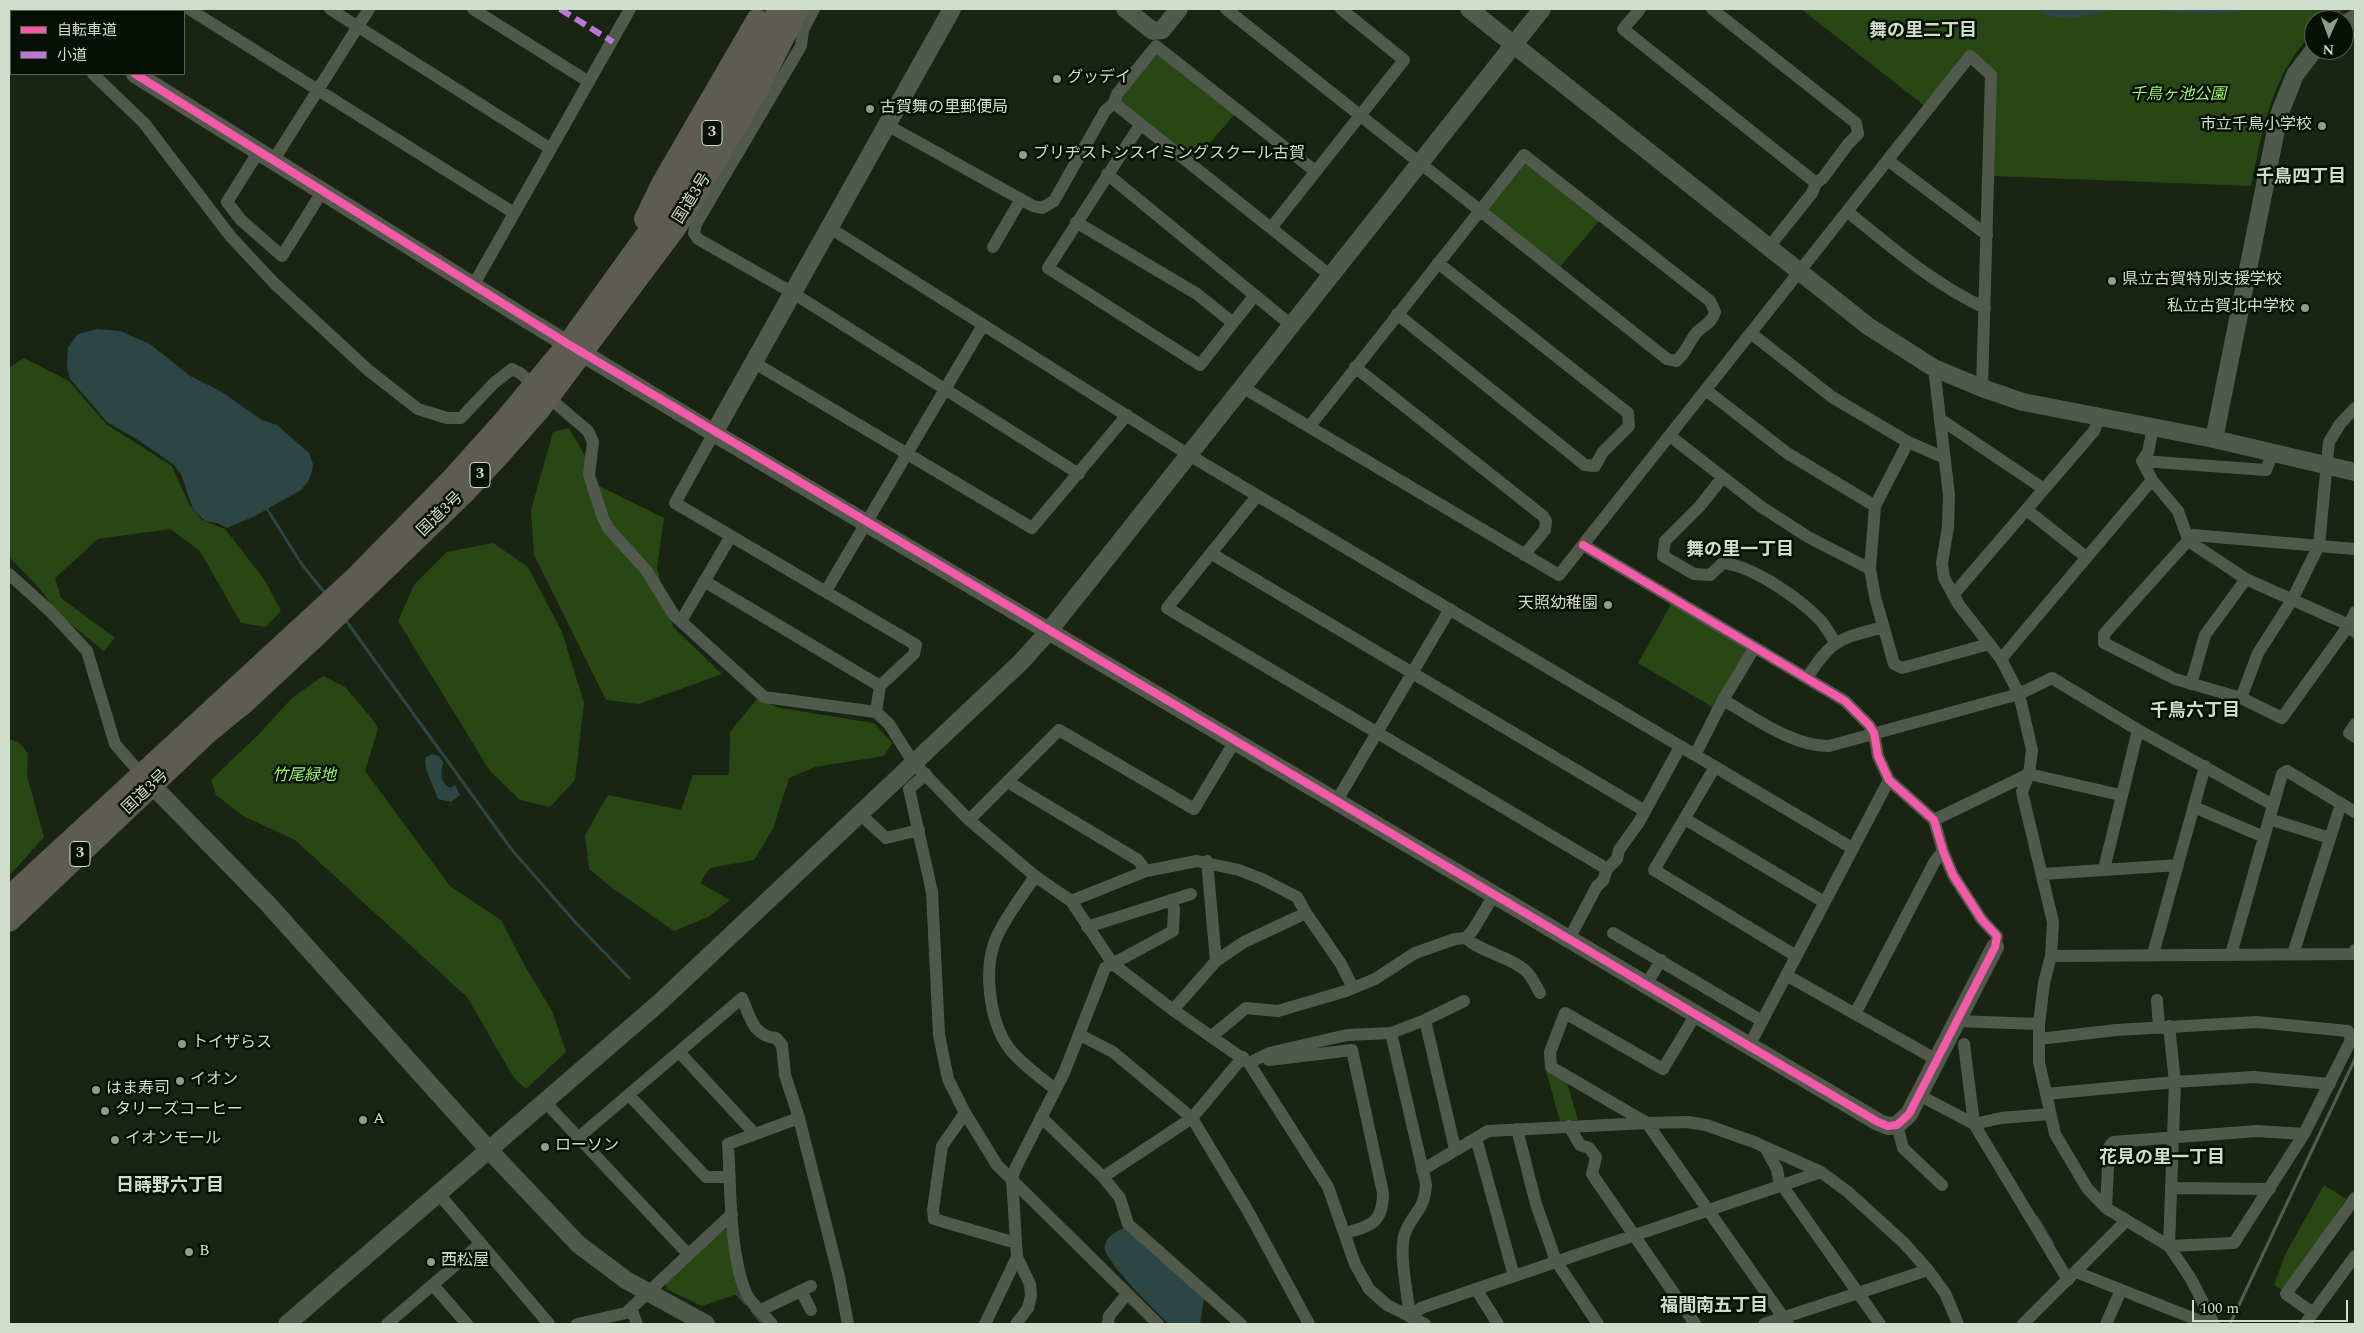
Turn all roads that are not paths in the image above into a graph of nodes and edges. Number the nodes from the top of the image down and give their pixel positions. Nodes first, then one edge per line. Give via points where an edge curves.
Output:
1 (189, 9) edge
2 (330, 9) edge
3 (369, 9) edge
4 (473, 9) edge
5 (630, 9) edge
6 (764, 9) edge
7 (779, 9) edge
8 (814, 9) edge
9 (952, 9) edge
10 (1125, 9) edge
11 (1179, 9) edge
12 (1226, 9) edge
13 (1469, 9) edge
14 (1542, 9) edge
15 (1640, 9) edge
16 (1712, 9) edge
17 (1345, 10) edge
18 (801, 19) edge
19 (358, 26) junction
20 (1514, 44) junction
21 (2306, 60) edge
22 (94, 75) edge
23 (138, 75) edge
24 (589, 82) junction
25 (318, 90) junction
26 (1114, 103) junction
27 (1360, 115) junction
28 (887, 125) junction
29 (1140, 125) junction
30 (551, 148) junction
31 (266, 156) junction
32 (1889, 161) junction
33 (1420, 163) junction
34 (1315, 171) junction
35 (1107, 174) junction
36 (1816, 183) junction
37 (322, 192) junction
38 (1021, 199) junction
39 (1479, 210) junction
40 (1848, 212) junction
41 (514, 213) junction
42 (1076, 222) junction
43 (830, 228) junction
44 (1271, 228) junction
45 (1987, 236) junction
46 (993, 247) dead end
47 (1769, 247) junction
48 (635, 253) junction
49 (1438, 264) junction
50 (1800, 272) junction
51 (1331, 276) junction
52 (474, 286) junction
53 (793, 293) junction
54 (1254, 295) junction
55 (1985, 308) junction
56 (1397, 314) junction
57 (1233, 323) junction
58 (982, 325) junction
59 (1291, 325) junction
60 (1752, 334) junction
61 (575, 349) junction
62 (753, 362) junction
63 (1355, 367) junction
64 (1934, 368) junction
65 (1242, 387) junction
66 (945, 388) junction
67 (1982, 388) junction
68 (1706, 390) junction
69 (2355, 408) edge
70 (1127, 415) junction
71 (2099, 418) junction
72 (1940, 419) junction
73 (1308, 427) junction
74 (2153, 428) junction
75 (714, 433) junction
76 (1670, 436) junction
77 (2214, 440) junction
78 (1908, 442) junction
79 (2273, 452) junction
80 (907, 454) junction
81 (1189, 455) junction
82 (1945, 458) junction
83 (2142, 461) junction
84 (2325, 463) junction
85 (2355, 472) edge
86 (1079, 474) junction
87 (1722, 478) junction
88 (2152, 480) junction
89 (2044, 489) junction
90 (1257, 496) junction
91 (1875, 506) junction
92 (2027, 510) junction
93 (866, 523) junction
94 (731, 536) junction
95 (2188, 539) junction
96 (1584, 545) junction
97 (2319, 545) junction
98 (2355, 549) edge
99 (1212, 554) junction
100 (1524, 555) junction
101 (2086, 557) junction
102 (1870, 569) junction
103 (9, 574) edge
104 (2246, 579) junction
105 (704, 581) junction
106 (826, 591) junction
107 (1953, 595) junction
108 (2292, 600) junction
109 (1450, 609) junction
110 (2355, 612) edge
111 (681, 621) junction
112 (1883, 627) junction
113 (2352, 628) edge
114 (1048, 632) junction
115 (1835, 642) junction
116 (1989, 644) junction
117 (1755, 647) junction
118 (2001, 659) junction
119 (1412, 674) junction
120 (1807, 678) junction
121 (2191, 684) junction
122 (880, 686) junction
123 (2019, 694) junction
124 (2241, 698) junction
125 (1723, 700) junction
126 (876, 712) junction
127 (2355, 724) edge
128 (2138, 730) junction
129 (1376, 733) junction
130 (1874, 733) junction
131 (2355, 737) edge
132 (1235, 741) junction
133 (1680, 746) junction
134 (1694, 755) junction
135 (2205, 766) junction
136 (1715, 767) junction
137 (920, 768) junction
138 (2029, 774) junction
139 (1889, 780) junction
140 (146, 781) junction
141 (1008, 782) junction
142 (2120, 795) junction
143 (1336, 802) junction
144 (2341, 804) junction
145 (2273, 805) junction
146 (2194, 807) junction
147 (1645, 811) junction
148 (2355, 812) edge
149 (860, 814) junction
150 (1684, 819) junction
151 (969, 820) junction
152 (1934, 820) junction
153 (2269, 820) junction
154 (918, 830) junction
155 (2264, 837) junction
156 (2330, 838) junction
157 (1852, 848) junction
158 (1943, 851) junction
159 (1207, 861) junction
160 (2178, 865) junction
161 (1607, 869) junction
162 (2104, 869) junction
163 (1146, 870) junction
164 (2042, 874) junction
165 (1035, 876) junction
166 (1191, 894) dead end
167 (1494, 895) junction
168 (9, 897) edge
169 (1172, 900) junction
170 (1071, 901) junction
171 (1824, 902) junction
172 (1306, 913) junction
173 (9, 921) edge
174 (1087, 927) junction
175 (1613, 933) dead end
176 (1466, 938) junction
177 (1569, 939) junction
178 (1995, 946) joint
179 (2355, 950) edge
180 (2154, 954) junction
181 (2232, 954) junction
182 (2293, 954) junction
183 (1796, 956) junction
184 (2051, 956) junction
185 (1661, 960) junction
186 (1216, 962) junction
187 (1113, 964) junction
188 (1786, 975) junction
189 (1646, 985) junction
190 (1352, 988) junction
191 (1540, 993) dead end
192 (2157, 1000) dead end
193 (1464, 1001) dead end
194 (1173, 1010) junction
195 (1856, 1012) junction
196 (1696, 1014) junction
197 (1425, 1020) junction
198 (1762, 1021) junction
199 (1956, 1021) junction
200 (2039, 1024) junction
201 (2164, 1027) junction
202 (1391, 1033) junction
203 (1080, 1035) junction
204 (1212, 1036) junction
205 (2039, 1040) junction
206 (1964, 1044) dead end
207 (1749, 1046) junction
208 (679, 1052) junction
209 (1246, 1060) junction
210 (1937, 1060) junction
211 (2175, 1082) junction
212 (2330, 1084) junction
213 (1055, 1089) junction
214 (2046, 1094) junction
215 (629, 1095) junction
216 (1919, 1095) junction
217 (545, 1102) junction
218 (965, 1113) junction
219 (2049, 1114) junction
220 (1041, 1117) junction
221 (799, 1118) junction
222 (1192, 1118) junction
223 (1647, 1123) junction
224 (1974, 1124) junction
225 (1897, 1125) junction
226 (1569, 1126) junction
227 (1516, 1129) junction
228 (755, 1134) junction
229 (2304, 1134) junction
230 (2173, 1136) junction
231 (579, 1137) junction
232 (1476, 1138) junction
233 (1455, 1149) junction
234 (1766, 1149) junction
235 (489, 1150) junction
236 (1422, 1170) junction
237 (1821, 1172) junction
238 (730, 1177) junction
239 (1103, 1177) junction
240 (1012, 1178) junction
241 (1783, 1185) junction
242 (1942, 1185) dead end
243 (2171, 1188) junction
244 (2270, 1189) junction
245 (438, 1193) junction
246 (2355, 1198) edge
247 (2106, 1208) junction
248 (1708, 1210) junction
249 (732, 1214) junction
250 (2126, 1221) junction
251 (1345, 1233) junction
252 (1633, 1236) junction
253 (1016, 1243) junction
254 (480, 1244) junction
255 (2169, 1246) junction
256 (688, 1254) junction
257 (2355, 1256) edge
258 (1017, 1257) junction
259 (1556, 1261) junction
260 (1928, 1270) junction
261 (1514, 1276) junction
262 (2072, 1276) junction
263 (433, 1285) junction
264 (1476, 1289) junction
265 (2121, 1290) junction
266 (647, 1293) junction
267 (1858, 1293) junction
268 (1127, 1294) junction
269 (631, 1308) junction
270 (761, 1310) junction
271 (811, 1310) dead end
272 (2313, 1313) junction
273 (1410, 1317) junction
274 (1786, 1321) edge
275 (294, 1322) edge
276 (1232, 1322) edge
277 (387, 1324) edge
278 (467, 1324) edge
279 (549, 1324) edge
280 (577, 1324) edge
281 (637, 1324) edge
282 (706, 1324) edge
283 (772, 1324) edge
284 (848, 1324) edge
285 (985, 1324) edge
286 (1016, 1324) edge
287 (1108, 1324) edge
288 (1158, 1324) edge
289 (1309, 1324) edge
290 (1425, 1324) edge
291 (1498, 1324) edge
292 (1598, 1324) edge
293 (1695, 1324) edge
294 (1764, 1324) edge
295 (1880, 1324) edge
296 (1959, 1324) edge
297 (2023, 1324) edge
298 (2106, 1324) edge
299 (2208, 1324) edge
300 (2214, 1324) edge
301 (2305, 1324) edge

1 - 25 street
2 - 19 street
3 - 19 street
4 - 24 street
5 - 24 street
6 - 48 highway via 662,184 637,235
7 - 48 highway, 国道3号 / 3 via 676,194
8 - 18 street
9 - 28 street
10 - 11 street via 1153,31 1158,31
12 - 27 street
13 - 20 street
14 - 20 street
15 - 36 street via 1623,30
16 - 36 street via 1858,126 1858,134
17 - 27 street via 1404,60
18 - 53 street via 801,46 696,224 694,233 698,239
18 - 61 highway, 国道3号 / 3 via 772,62 676,227
19 - 25 street
19 - 30 street
20 - 33 street
20 - 47 street
21 - 77 street via 2295,75 2279,115
22 - 111 street via 144,123 231,237 275,284 368,370 418,409 447,418 461,418 512,369 588,431 593,442 589,475 608,528 646,570 674,616
23 - 31 street
24 - 30 street
25 - 31 street
25 - 41 street
26 - 29 street
26 - 34 street via 1117,94 1156,46
26 - 38 street via 1105,111 1054,201 1042,208
27 - 33 street
27 - 34 street
28 - 38 street
28 - 43 street
29 - 35 street
29 - 44 street
30 - 41 street
31 - 37 street
31 - 37 street via 228,202 241,220 282,256
32 - 40 street
32 - 45 street
32 - 45 street via 1970,56 1991,75
33 - 39 street
33 - 51 street
34 - 44 street
35 - 42 street
35 - 54 street
36 - 47 street via 1812,193
37 - 52 street
38 - 46 street
39 - 39 street via 1670,361 1682,357 1698,332 1713,318 1715,312 1710,301 1524,155
39 - 49 street
40 - 50 street
40 - 55 street via 1946,288
41 - 52 street
42 - 57 street via 1197,294
42 - 57 street via 1048,268 1071,283 1200,365
43 - 53 street
43 - 58 street
44 - 51 street
45 - 55 street
47 - 50 street
48 - 61 highway, 国道3号 / 3
49 - 56 street
49 - 56 street via 1628,413 1629,426 1595,466 1585,465
50 - 60 street
50 - 64 street via 1868,326
51 - 59 street
52 - 61 street
53 - 62 street
53 - 66 street
54 - 57 street
54 - 59 street
55 - 67 street
56 - 63 street
58 - 66 street
58 - 70 street
59 - 65 street
60 - 68 street
60 - 78 street via 1832,397
61 - 75 street
61 - 140 highway, 国道3号 / 3 via 450,481 362,582 310,630 244,703
62 - 75 street
62 - 80 street
63 - 73 street
63 - 100 street via 1543,516 1545,530
64 - 67 street
64 - 72 street
65 - 73 street
65 - 81 street
66 - 80 street
66 - 86 street
67 - 71 street via 2023,402
68 - 76 street
68 - 91 street via 1787,453
69 - 84 street via 2329,442
70 - 81 street
70 - 86 street
71 - 74 street
71 - 89 street via 2094,431
72 - 82 street
72 - 89 street
73 - 100 street
74 - 77 street
74 - 83 street via 2148,452
75 - 93 street
75 - 94 street via 676,503
76 - 87 street
76 - 96 street
77 - 79 street
78 - 82 street
78 - 91 street
79 - 83 street via 2266,470
79 - 84 street
80 - 86 street via 1032,528
80 - 93 street
81 - 90 street
81 - 114 street
82 - 107 street via 1949,494 1942,563 1944,578
83 - 88 street
84 - 85 street
84 - 97 street
87 - 102 street via 1808,537
87 - 115 street via 1665,541 1663,556 1694,574 1710,575 1723,563 1744,568 1801,602 1821,621
88 - 95 street via 2178,511
88 - 101 street
89 - 92 street
90 - 99 street
90 - 109 street
91 - 102 street
92 - 101 street
92 - 107 street
93 - 106 street
93 - 114 street
94 - 105 street
94 - 106 street
95 - 97 street via 2193,535
95 - 104 street
95 - 121 street via 2104,634 2104,643
96 - 100 street via 1559,575
96 - 117 street
97 - 98 street
97 - 108 street
99 - 119 street
99 - 129 street via 1167,608
101 - 118 street
102 - 112 street
103 - 140 street via 87,651 115,744
104 - 108 street
104 - 121 street via 2205,635
105 - 111 street
105 - 122 street
106 - 122 street via 916,645 914,654
107 - 116 street
108 - 113 street
108 - 124 street via 2258,654
109 - 119 street
109 - 133 street
110 - 113 street
111 - 126 street via 764,696
112 - 115 street
112 - 116 street via 1894,664 1902,668
113 - 124 street via 2282,718
114 - 132 street
114 - 137 street
115 - 120 street
116 - 118 street
117 - 120 street
117 - 125 street
118 - 123 street
119 - 129 street
119 - 147 street
120 - 130 street via 1845,702
121 - 124 street
122 - 126 street
123 - 128 street via 2052,678
123 - 130 street
123 - 138 street via 2032,750
125 - 130 street via 1800,743 1829,746
125 - 134 street
126 - 137 street via 889,724
127 - 131 street via 2349,733
128 - 135 street
128 - 142 street
129 - 143 street
129 - 161 street
130 - 139 street via 1878,756
132 - 141 street via 1194,810 1059,730
132 - 143 street
133 - 134 street
133 - 147 street
134 - 136 street
135 - 145 street
135 - 146 street
136 - 150 street
136 - 157 street
137 - 149 street
137 - 151 street
137 - 154 street via 909,789
138 - 142 street
138 - 152 street
138 - 164 street via 2022,792
139 - 152 street
139 - 157 street
140 - 168 highway, 国道3号 / 3
140 - 173 highway, 国道3号 / 3
140 - 235 street via 268,904
141 - 151 street
141 - 163 street via 1138,860
142 - 162 street
143 - 167 street
144 - 145 street via 2287,771 2282,774
144 - 148 street
144 - 156 street
145 - 153 street
146 - 155 street
146 - 160 street
147 - 161 street via 1619,850 1617,859
149 - 154 street via 886,838
149 - 217 street via 716,952
150 - 171 street
150 - 183 street via 1654,870
151 - 165 street
152 - 158 street
153 - 155 street
153 - 156 street
154 - 218 street via 932,892 939,1035 948,1079
155 - 181 street
156 - 182 street
157 - 171 street
158 - 178 street via 1953,875 1982,920 1997,936
158 - 195 street
159 - 163 street
159 - 172 street via 1262,879 1297,897
159 - 186 street
160 - 162 street
160 - 180 street
161 - 177 street
162 - 164 street
163 - 170 street
164 - 184 street via 2053,922
165 - 170 street
165 - 213 street via 994,944 989,989 995,1020 1013,1053
166 - 169 street
167 - 176 street
167 - 177 street
169 - 174 street
169 - 187 street via 1172,932
170 - 174 street
171 - 183 street
172 - 186 street via 1244,942
172 - 190 street via 1341,964
174 - 187 street
175 - 185 street
176 - 190 street via 1415,953 1375,979
176 - 191 street via 1526,971
177 - 189 street
178 - 199 street
179 - 182 street via 2354,954
180 - 181 street
180 - 184 street
181 - 182 street
183 - 188 street
184 - 200 street
185 - 189 street
185 - 198 street
186 - 194 street
187 - 194 street
187 - 203 street via 1105,968
188 - 195 street
188 - 198 street
189 - 196 street
190 - 204 street via 1278,1011 1246,1008
192 - 201 street
193 - 197 street
194 - 204 street
195 - 210 street
196 - 207 street
196 - 223 street via 1663,1069 1565,1013 1550,1052 1552,1067
197 - 202 street
197 - 233 street
198 - 207 street
199 - 200 street
199 - 210 street
200 - 205 street
201 - 205 street
201 - 211 street
201 - 212 street via 2257,1022 2348,1032 2351,1040
202 - 209 street via 1346,1035
202 - 236 street
203 - 213 street
203 - 222 street via 1113,1052
204 - 209 street
205 - 214 street via 2039,1062
206 - 224 street
207 - 225 street via 1878,1122
208 - 215 street
208 - 221 street via 742,998 759,1034 776,1038 782,1045 785,1075
208 - 228 street
209 - 222 street
209 - 251 street via 1328,1187
209 - 251 street via 1352,1050 1384,1194 1383,1208 1377,1220 1370,1226
210 - 216 street
211 - 212 street via 2267,1077
211 - 214 street
211 - 230 street
212 - 229 street
213 - 220 street
214 - 219 street
215 - 231 street
215 - 238 street via 706,1177
216 - 224 street
216 - 225 street via 1909,1114
217 - 231 street
217 - 235 street
218 - 240 street via 997,1165
218 - 253 street via 942,1146 934,1219
219 - 224 street
219 - 247 street via 2055,1134 2074,1167 2087,1188
220 - 239 street
220 - 240 street
221 - 228 street
221 - 284 street
222 - 239 street
222 - 289 street via 1248,1211
223 - 226 street
223 - 234 street via 1706,1125
223 - 248 street
224 - 262 street
225 - 242 street via 1903,1148
226 - 227 street
226 - 252 street via 1580,1145 1589,1148 1596,1157 1592,1174
227 - 232 street via 1488,1131
227 - 259 street via 1536,1204
228 - 238 street via 728,1144
229 - 230 street via 2257,1131
229 - 244 street
230 - 243 street
230 - 247 street via 2113,1142 2109,1147
231 - 256 street
232 - 233 street
232 - 261 street
233 - 236 street
234 - 237 street
234 - 241 street
235 - 245 street
235 - 266 street via 578,1244
236 - 273 street via 1426,1184 1425,1202 1406,1232 1404,1242 1403,1263
237 - 241 street
237 - 260 street via 1904,1243
238 - 249 street
239 - 276 street via 1120,1198 1128,1224
240 - 253 street
240 - 268 street
241 - 248 street
241 - 267 street
243 - 244 street
243 - 255 street
244 - 255 street via 2234,1243
245 - 254 street
245 - 275 street
246 - 272 street via 2286,1294
247 - 250 street
248 - 252 street
248 - 274 street
249 - 256 street
249 - 270 street via 746,1293
250 - 255 street
250 - 262 street
251 - 273 street via 1355,1264 1369,1289 1387,1305
252 - 259 street
252 - 293 street
253 - 258 street
254 - 263 street
254 - 279 street
255 - 300 street via 2191,1278
256 - 266 street
257 - 272 street
258 - 285 street
258 - 286 street via 1030,1284 1031,1302
259 - 261 street
259 - 292 street
260 - 267 street
260 - 296 street via 1945,1294
261 - 264 street
262 - 265 street
262 - 297 street
263 - 277 street
263 - 278 street
264 - 273 street via 1421,1308
264 - 291 street
265 - 298 street
265 - 299 street
266 - 269 street
266 - 282 street
267 - 274 street
267 - 295 street
268 - 287 street via 1109,1316
268 - 288 street
269 - 280 street via 615,1316
269 - 281 street
270 - 271 street via 806,1288
270 - 283 street
272 - 301 street
273 - 290 street
274 - 294 street

